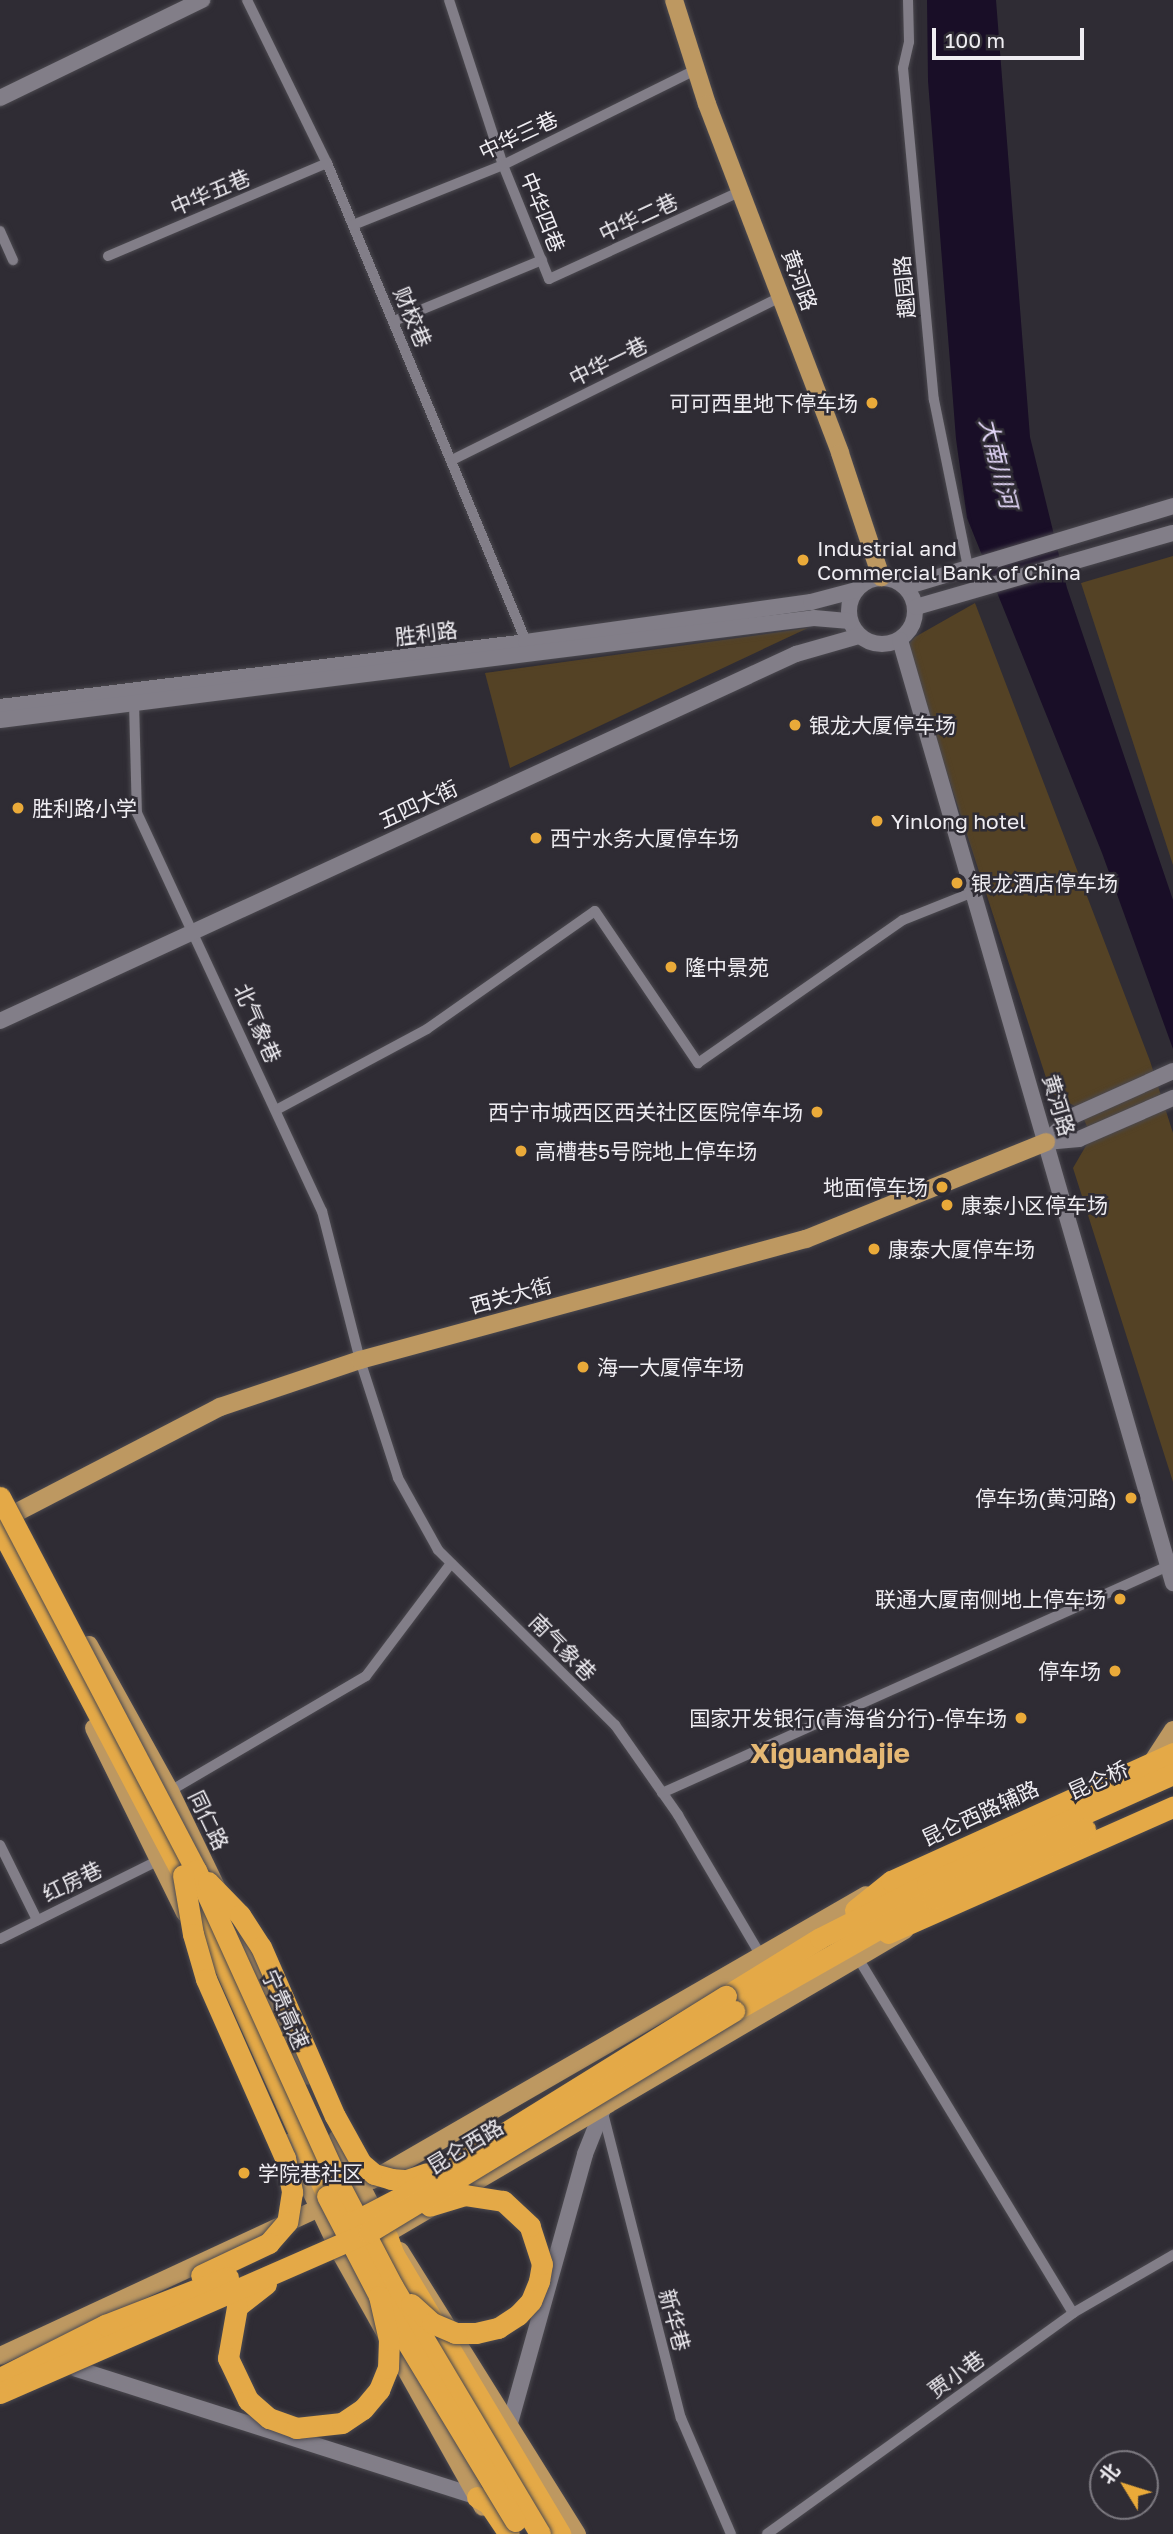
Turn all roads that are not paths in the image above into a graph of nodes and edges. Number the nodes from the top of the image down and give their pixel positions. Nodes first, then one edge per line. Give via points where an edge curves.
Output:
1 (202, 0) edge
2 (247, 0) edge
3 (449, 0) edge
4 (674, 0) edge
5 (908, 0) edge
6 (695, 70) junction
7 (0, 98) edge
8 (327, 163) junction
9 (503, 165) junction
10 (743, 190) junction
11 (353, 225) junction
12 (0, 231) edge
13 (108, 257) dead end
14 (13, 260) dead end
15 (542, 260) junction
16 (549, 279) joint
17 (782, 296) junction
18 (394, 321) junction
19 (452, 460) junction
20 (1173, 506) edge
21 (1173, 533) edge
22 (972, 566) junction
23 (881, 577) junction
24 (905, 587) junction
25 (856, 590) junction
26 (916, 607) junction
27 (850, 621) junction
28 (859, 636) junction
29 (900, 640) junction
30 (529, 648) junction
31 (134, 702) junction
32 (0, 707) edge
33 (0, 720) edge
34 (971, 893) junction
35 (195, 929) junction
36 (0, 1021) edge
37 (1169, 1073) edge
38 (1173, 1098) edge
39 (276, 1110) junction
40 (1046, 1142) junction
41 (360, 1360) junction
42 (0, 1482) edge
43 (0, 1497) edge
44 (8, 1517) edge
45 (0, 1528) edge
46 (0, 1544) edge
47 (451, 1563) junction
48 (1168, 1566) junction
49 (1173, 1583) edge
50 (1173, 1730) edge
51 (1173, 1753) edge
52 (1153, 1761) junction
53 (1173, 1774) edge
54 (1173, 1790) edge
55 (170, 1791) junction
56 (662, 1793) junction
57 (1173, 1807) edge
58 (1173, 1816) edge
59 (1150, 1817) junction
60 (0, 1845) edge
61 (161, 1859) junction
62 (189, 1872) junction
63 (891, 1881) junction
64 (930, 1891) junction
65 (37, 1920) junction
66 (914, 1925) junction
67 (0, 1939) edge
68 (825, 1945) junction
69 (760, 1954) junction
70 (858, 1958) junction
71 (691, 1996) junction
72 (735, 2010) junction
73 (547, 2105) junction
74 (603, 2109) junction
75 (360, 2187) junction
76 (317, 2210) junction
77 (389, 2227) junction
78 (341, 2254) junction
79 (1173, 2255) edge
80 (307, 2257) junction
81 (386, 2291) junction
82 (1073, 2313) junction
83 (105, 2325) junction
84 (0, 2356) edge
85 (77, 2369) junction
86 (0, 2378) edge
87 (0, 2393) edge
88 (0, 2401) edge
89 (510, 2423) junction
90 (477, 2497) junction
91 (499, 2534) edge
92 (509, 2534) edge
93 (523, 2534) edge
94 (540, 2534) edge
95 (560, 2534) edge
96 (578, 2534) edge
97 (731, 2534) edge
98 (767, 2534) edge

1 - 7 main road
2 - 8 street, 财校巷
3 - 9 street, 中华四巷
4 - 6 main road, 黄河路
5 - 22 street, 趣园路 via 909,42 903,68 934,400
6 - 9 street, 中华三巷
6 - 10 main road, 黄河路
8 - 11 street, 财校巷
8 - 13 street, 中华五巷
9 - 11 street, 中华三巷
9 - 15 street, 中华四巷
10 - 16 street, 中华二巷
10 - 17 main road, 黄河路
11 - 18 street, 财校巷
12 - 14 street
15 - 16 street, 中华四巷
15 - 18 street
17 - 19 street, 中华一巷
17 - 23 main road, 黄河路
18 - 19 street, 财校巷
19 - 30 street, 财校巷
20 - 22 main road
21 - 26 main road
22 - 24 main road
23 - 24 main road
23 - 25 main road
24 - 26 main road
25 - 27 main road via 849,606
25 - 30 main road, 胜利路 via 811,602
26 - 29 main road via 911,628
27 - 28 main road
27 - 30 main road, 胜利路 via 814,618
28 - 29 main road via 884,645
28 - 35 main road, 五四大街 via 796,654
29 - 34 main road, 黄河路
30 - 31 main road, 胜利路
30 - 32 main road, 胜利路
31 - 33 main road, 胜利路
31 - 35 street, 北气象巷 via 137,813
34 - 39 street via 903,920 698,1063 595,911 427,1029
34 - 40 main road, 黄河路
35 - 36 main road, 五四大街
35 - 39 street, 北气象巷
37 - 40 main road, 西关大街 via 1073,1116
38 - 40 main road, 西关大街 via 1079,1139
39 - 41 street, 北气象巷 via 322,1211
40 - 41 main road, 西关大街 via 806,1239
40 - 48 main road, 黄河路
41 - 44 main road, 西关大街 via 220,1407
41 - 47 street, 南气象巷 via 398,1478 438,1550
42 - 44 main road, 同仁路
43 - 62 highway, 宁贵高速, bridge
44 - 55 main road, 同仁路
45 - 62 highway, 宁贵高速
46 - 61 main road
47 - 55 street via 366,1676
47 - 56 street, 南气象巷 via 615,1725
48 - 49 main road, 黄河路
48 - 56 street
50 - 52 main road
51 - 52 highway, 昆仑西路辅路
52 - 63 highway, 昆仑西路辅路
53 - 64 highway, 昆仑桥
54 - 64 highway, 昆仑桥
55 - 75 main road, 同仁路
56 - 69 street, 南气象巷
57 - 59 highway
58 - 59 main road
59 - 66 highway
60 - 65 street, 红房巷
61 - 65 street, 红房巷
61 - 76 main road
62 - 73 highway, bridge via 240,1915 261,1947 350,2147 374,2174 407,2180 423,2175 522,2114
62 - 81 highway, 宁贵高速, bridge
62 - 83 highway, bridge via 193,1934 206,1979 285,2158 292,2192 288,2222 270,2243
63 - 68 highway, 昆仑西路辅路
63 - 69 main road
64 - 68 highway, 昆仑西路
65 - 67 street
66 - 68 highway
66 - 70 main road
68 - 71 main road via 789,1947 749,1971
68 - 72 highway, 昆仑西路
69 - 71 main road
70 - 72 main road
70 - 82 street
71 - 75 main road
72 - 73 highway, 昆仑西路, bridge
72 - 74 main road
72 - 77 highway, 昆仑西路, bridge
73 - 83 highway, 昆仑西路, bridge via 403,2196 300,2250
74 - 77 main road
74 - 89 main road via 585,2154
74 - 97 street, 新华巷 via 681,2418
75 - 76 main road
75 - 77 main road, 同仁路
76 - 78 main road
76 - 84 main road
77 - 78 main road
77 - 80 highway, 昆仑西路, bridge
77 - 81 highway, bridge via 465,2195 486,2195 503,2201 530,2226 542,2264 531,2301 498,2328 477,2333 455,2333 432,2323
77 - 89 main road, 同仁路
77 - 95 highway via 394,2255
78 - 85 main road
78 - 90 main road
79 - 82 street, 贾小巷
80 - 81 highway, bridge via 237,2307 230,2330 228,2358 237,2381 248,2400 269,2418 296,2428 318,2428 342,2423 363,2409 388,2368
80 - 87 highway, 昆仑西路, bridge
81 - 93 highway, 宁贵高速, bridge
81 - 94 highway, 宁贵高速, bridge
82 - 98 street, 贾小巷
83 - 86 highway, 昆仑西路, bridge
85 - 88 main road
85 - 90 main road
89 - 96 main road, 同仁路
90 - 91 main road
90 - 92 highway via 488,2503

